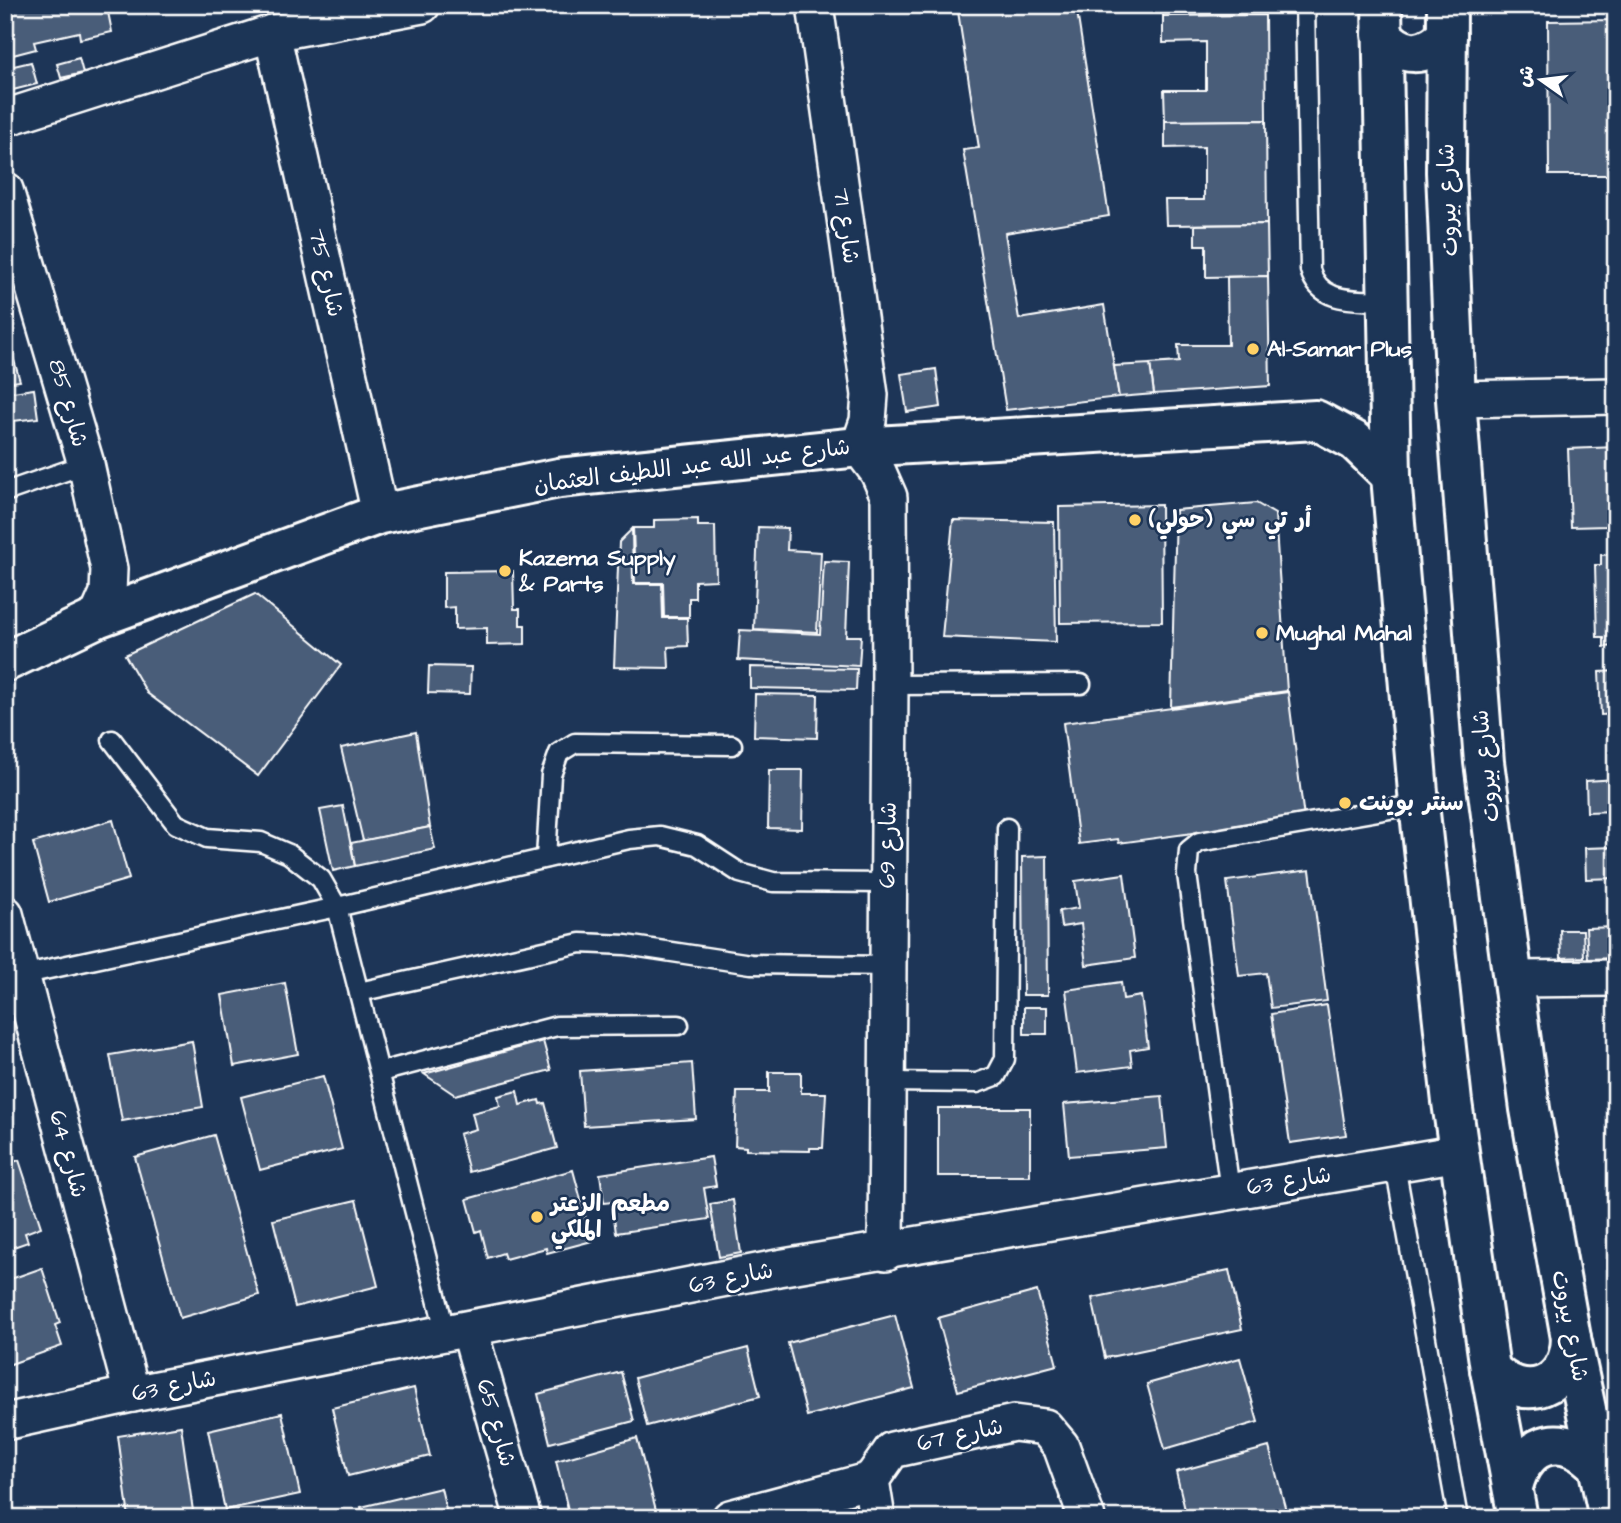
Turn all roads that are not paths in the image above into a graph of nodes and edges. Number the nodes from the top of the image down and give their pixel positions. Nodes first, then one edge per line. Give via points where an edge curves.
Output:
1 (422, 5) edge
2 (815, 5) edge
3 (1305, 5) edge
4 (1382, 20) edge
5 (1447, 20) edge
6 (272, 33) junction
7 (5, 118) edge
8 (1446, 130) junction
9 (1385, 139) junction
10 (5, 190) edge
11 (1386, 301) junction
12 (1616, 396) edge
13 (1455, 399) junction
14 (859, 446) junction
15 (86, 464) junction
16 (1391, 476) junction
17 (5, 492) edge
18 (380, 514) junction
19 (97, 618) junction
20 (5, 662) edge
21 (1081, 684) dead end
22 (890, 685) junction
23 (113, 740) dead end
24 (732, 745) dead end
25 (1419, 804) junction
26 (1007, 828) dead end
27 (545, 858) junction
28 (888, 883) junction
29 (337, 907) junction
30 (5, 914) edge
31 (888, 966) junction
32 (21, 975) junction
33 (1616, 978) edge
34 (1513, 979) junction
35 (359, 992) junction
36 (679, 1025) dead end
37 (380, 1072) junction
38 (887, 1082) junction
39 (1460, 1153) junction
40 (1395, 1165) junction
41 (1230, 1191) junction
42 (886, 1252) junction
43 (458, 1331) junction
44 (1572, 1338) junction
45 (1490, 1368) junction
46 (132, 1395) junction
47 (5, 1422) edge
48 (1599, 1468) junction
49 (871, 1480) junction
50 (1515, 1503) edge
51 (523, 1518) edge
52 (730, 1518) edge
53 (877, 1518) edge
54 (1087, 1518) edge
55 (1458, 1518) edge
56 (1609, 1518) edge

1 - 6 street
2 - 14 street, شارع 71 via 870,395 868,421
3 - 11 lane via 1313,281 1329,296
4 - 5 main road via 1390,44 1414,53 1438,45
4 - 9 main road
5 - 8 main road, شارع بيروت
6 - 7 street
6 - 18 street, شارع 75
8 - 9 main road via 1426,113 1412,112 1390,126
8 - 13 main road, شارع بيروت
9 - 11 main road
10 - 15 street, شارع 85
11 - 16 main road
12 - 13 street
13 - 34 main road, شارع بيروت via 1484,762
14 - 16 main road, شارع عبد الله عبد اللطيف العثمان via 1315,420 1355,441
14 - 18 main road, شارع عبد الله عبد اللطيف العثمان via 559,478
14 - 22 street, شارع 69 via 889,497
15 - 17 lane
15 - 19 street, شارع 85 via 109,569 108,593
16 - 25 main road
18 - 19 main road, شارع عبد الله عبد اللطيف العثمان
19 - 20 main road, شارع عبد الله عبد اللطيف العثمان
21 - 22 lane
22 - 28 street, شارع 69
23 - 29 lane via 176,824 207,838 261,842 289,854 321,879
24 - 27 lane via 575,743 559,753 551,775
25 - 39 main road
25 - 41 lane via 1199,842 1189,850 1187,874
26 - 38 lane via 1005,1059 996,1076 977,1083
27 - 28 lane via 660,836 697,845 740,873 772,883
27 - 29 lane
28 - 31 street, شارع 69
29 - 32 lane
29 - 35 lane
30 - 32 street, شارع 64
31 - 35 lane via 751,964 626,945 580,943
31 - 38 street, شارع 69
32 - 46 street, شارع 64
33 - 34 street
34 - 44 main road, شارع بيروت via 1530,1109
35 - 37 lane
36 - 37 lane via 557,1026
37 - 43 lane
38 - 42 street, شارع 69
39 - 40 street, شارع 63
39 - 45 main road
40 - 41 street, شارع 63
40 - 55 lane
41 - 42 street, شارع 63
42 - 43 street, شارع 63 via 778,1268
43 - 46 street, شارع 63
43 - 51 street, شارع 65
44 - 45 main road via 1565,1367 1543,1386 1514,1387
44 - 48 main road, شارع بيروت
45 - 50 main road
46 - 47 street, شارع 63
48 - 50 main road via 1586,1453 1569,1445 1549,1445 1531,1453 1518,1468
48 - 56 main road, شارع بيروت
49 - 52 street
49 - 53 street
49 - 54 street, شارع 67 via 892,1450 1014,1423 1045,1427 1061,1446

